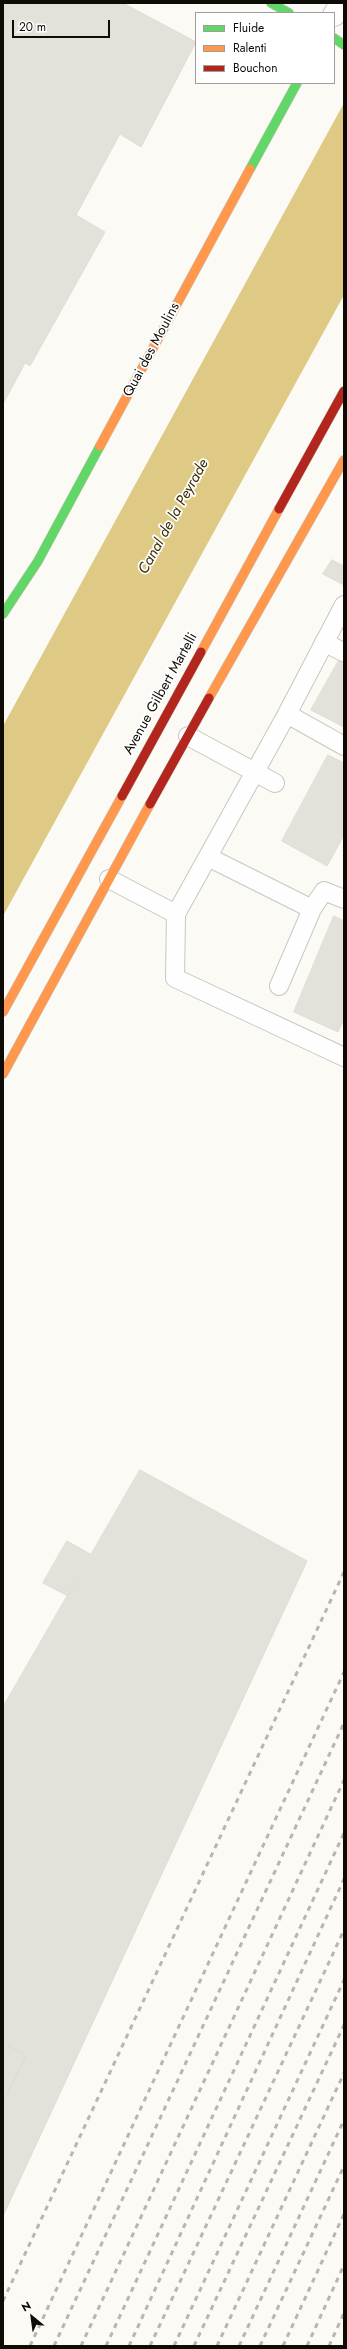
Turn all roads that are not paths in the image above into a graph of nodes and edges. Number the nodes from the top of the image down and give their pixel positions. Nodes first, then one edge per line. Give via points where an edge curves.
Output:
1 (270, 3) edge
2 (341, 3) edge
3 (287, 12) edge
4 (335, 13) edge
5 (335, 39) edge
6 (344, 45) edge
7 (296, 84) edge
8 (344, 391) edge
9 (344, 460) edge
10 (344, 605) edge
11 (3, 614) edge
12 (324, 642) junction
13 (344, 652) edge
14 (287, 714) junction
15 (188, 736) junction
16 (344, 746) edge
17 (255, 772) junction
18 (275, 783) dead end
19 (208, 857) junction
20 (109, 879) junction
21 (344, 899) edge
22 (312, 909) junction
23 (176, 914) junction
24 (279, 986) dead end
25 (3, 1012) edge
26 (344, 1057) edge
27 (3, 1074) edge

1 - 3 main road
2 - 4 street
5 - 6 main road
7 - 11 main road, Quai des Moulins via 38,561
8 - 25 main road, Avenue Gilbert Martelli
9 - 15 main road
10 - 12 lane
12 - 13 lane
12 - 14 lane
14 - 16 lane
14 - 17 lane
15 - 17 lane
15 - 20 main road
17 - 18 lane
17 - 19 lane
19 - 22 lane
19 - 23 lane
20 - 23 lane
20 - 27 main road
21 - 22 lane via 324,891
22 - 24 lane
23 - 26 lane via 175,978

